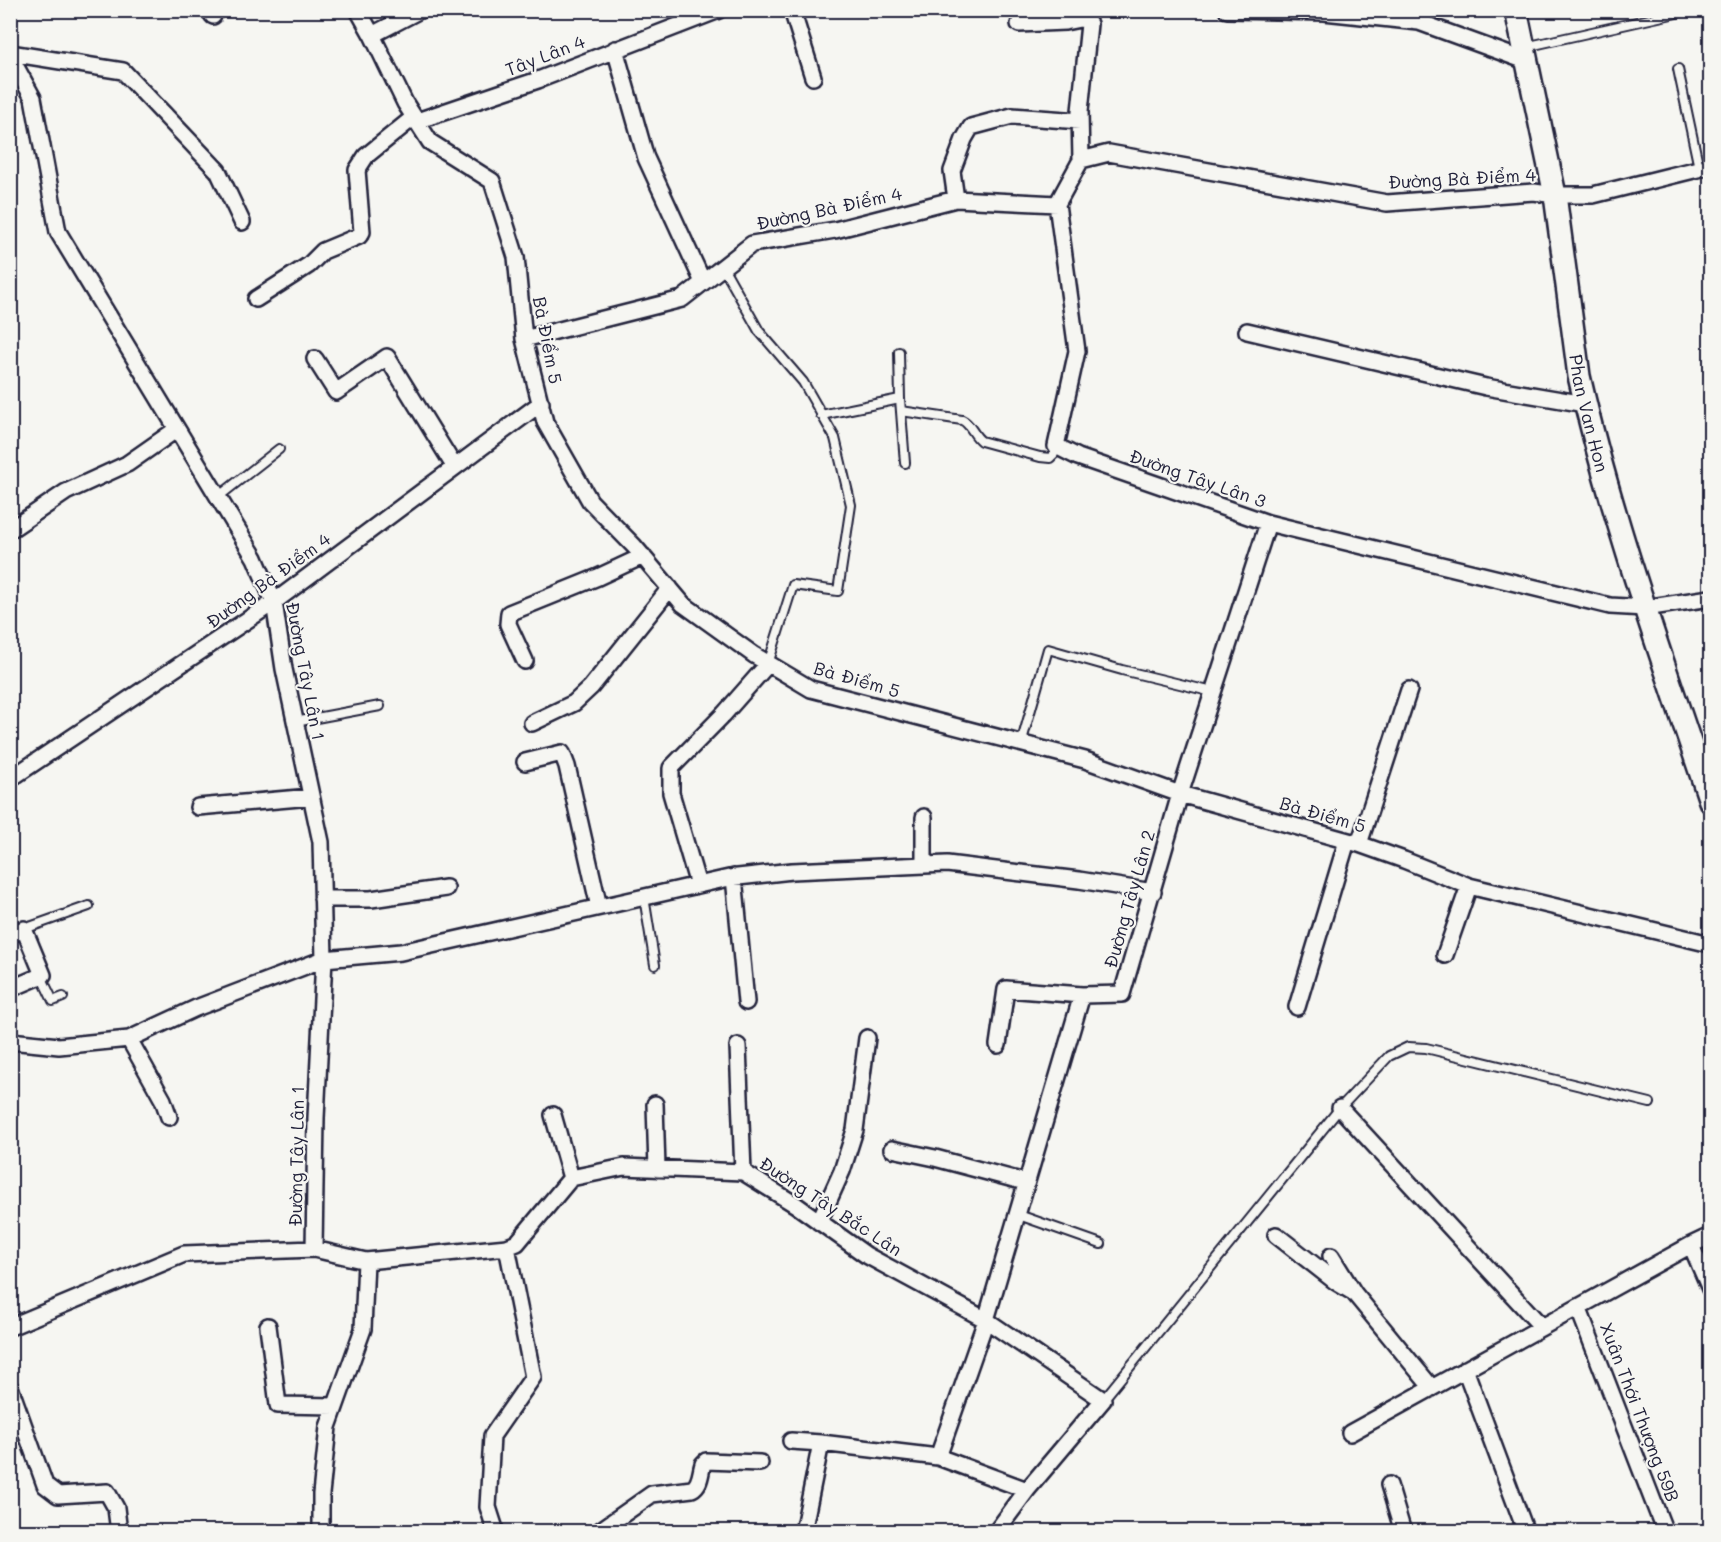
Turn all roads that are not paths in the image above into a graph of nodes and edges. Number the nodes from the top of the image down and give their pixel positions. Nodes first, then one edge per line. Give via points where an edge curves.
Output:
1 (358, 10) edge
2 (420, 10) edge
3 (719, 10) edge
4 (792, 10) edge
5 (1227, 10) edge
6 (1516, 10) edge
7 (1690, 10) edge
8 (1324, 11) edge
9 (1019, 24) dead end
10 (372, 35) junction
11 (615, 50) junction
12 (10, 54) edge
13 (1525, 54) junction
14 (1678, 69) dead end
15 (813, 77) dead end
16 (415, 119) junction
17 (1080, 121) junction
18 (1081, 160) junction
19 (1705, 167) edge
20 (1555, 195) junction
21 (956, 199) junction
22 (1057, 204) junction
23 (242, 222) dead end
24 (723, 267) junction
25 (703, 282) junction
26 (256, 299) dead end
27 (1247, 331) dead end
28 (524, 339) junction
29 (899, 352) dead end
30 (315, 359) dead end
31 (900, 399) junction
32 (541, 403) junction
33 (1586, 404) junction
34 (901, 411) junction
35 (821, 415) junction
36 (177, 429) junction
37 (1056, 446) junction
38 (279, 448) dead end
39 (905, 464) dead end
40 (454, 466) junction
41 (218, 497) junction
42 (1268, 523) junction
43 (10, 530) edge
44 (643, 556) junction
45 (669, 588) junction
46 (1710, 598) edge
47 (274, 602) junction
48 (1645, 608) junction
49 (525, 661) dead end
50 (768, 664) junction
51 (1409, 690) dead end
52 (1213, 692) junction
53 (380, 706) dead end
54 (296, 722) junction
55 (532, 723) dead end
56 (1021, 744) junction
57 (525, 762) dead end
58 (10, 779) edge
59 (1180, 794) junction
60 (311, 797) junction
61 (1710, 801) edge
62 (198, 807) dead end
63 (924, 817) dead end
64 (1353, 842) junction
65 (924, 865) junction
66 (734, 877) junction
67 (698, 885) junction
68 (1469, 886) junction
69 (446, 888) dead end
70 (1153, 892) junction
71 (644, 897) junction
72 (322, 899) junction
73 (89, 906) dead end
74 (599, 907) junction
75 (17, 927) edge
76 (1710, 944) edge
77 (1444, 955) dead end
78 (324, 959) junction
79 (655, 965) dead end
80 (41, 976) junction
81 (10, 989) edge
82 (1082, 995) junction
83 (63, 997) dead end
84 (746, 1002) dead end
85 (1297, 1007) dead end
86 (867, 1038) dead end
87 (129, 1039) junction
88 (10, 1041) edge
89 (738, 1046) dead end
90 (998, 1046) dead end
91 (1650, 1103) dead end
92 (655, 1104) dead end
93 (1340, 1108) junction
94 (553, 1115) dead end
95 (169, 1117) dead end
96 (892, 1149) dead end
97 (657, 1169) junction
98 (743, 1173) junction
99 (571, 1178) junction
100 (1025, 1182) junction
101 (1016, 1214) junction
102 (819, 1222) junction
103 (1276, 1235) dead end
104 (1710, 1236) edge
105 (1101, 1244) dead end
106 (1691, 1245) junction
107 (507, 1246) junction
108 (314, 1249) junction
109 (1331, 1256) dead end
110 (366, 1260) junction
111 (1710, 1289) edge
112 (1354, 1293) junction
113 (1578, 1307) junction
114 (986, 1320) junction
115 (268, 1326) dead end
116 (10, 1327) edge
117 (1542, 1327) junction
118 (1465, 1370) junction
119 (10, 1387) edge
120 (1432, 1388) junction
121 (1103, 1400) junction
122 (335, 1406) junction
123 (15, 1412) edge
124 (1350, 1433) dead end
125 (791, 1441) dead end
126 (821, 1443) junction
127 (938, 1457) junction
128 (760, 1463) dead end
129 (1389, 1485) dead end
130 (1027, 1490) junction
131 (119, 1532) edge
132 (321, 1532) edge
133 (496, 1532) edge
134 (598, 1532) edge
135 (803, 1532) edge
136 (996, 1532) edge
137 (1403, 1532) edge
138 (1526, 1532) edge
139 (1665, 1532) edge

1 - 10 street, Bà Điểm 5
2 - 10 street
3 - 11 street, Tây Lân 4
4 - 15 street
5 - 8 street
6 - 13 main road, Phan Van Hon
7 - 13 lane
8 - 13 street via 1419,22
9 - 17 street via 1080,19 1088,22
10 - 16 street, Bà Điểm 5
11 - 16 street, Tây Lân 4 via 538,80
11 - 25 street via 646,158
12 - 23 street via 123,71 218,171
12 - 36 street, Đường Tây Lân 1 via 33,98 58,232
13 - 20 main road, Phan Van Hon
14 - 19 lane
16 - 26 street, Tây Lân 4 via 360,164 357,171 362,232 323,251 309,265
16 - 28 street, Bà Điểm 5 via 430,142 492,182 516,257
17 - 18 street
17 - 21 street via 1012,116 971,126 952,171
18 - 20 street, Đường Bà Điểm 4 via 1108,153 1387,203 1534,192
18 - 22 street
19 - 20 street, Đường Bà Điểm 4 via 1593,195
20 - 33 main road, Phan Van Hon
21 - 22 street, Đường Bà Điểm 4
21 - 24 street, Đường Bà Điểm 4 via 835,230 752,244
22 - 37 street via 1077,351
24 - 25 street, Đường Bà Điểm 4
24 - 35 lane via 759,330 803,382
25 - 28 street, Đường Bà Điểm 4 via 682,299
27 - 33 street via 1486,387
28 - 32 street, Bà Điểm 5
29 - 31 lane
30 - 40 street via 336,392 387,357
31 - 34 lane
31 - 35 lane
32 - 40 street, Đường Bà Điểm 4
32 - 44 street, Bà Điểm 5 via 545,422 590,501
33 - 48 main road, Phan Van Hon via 1608,493
34 - 37 lane via 962,420 981,441 1040,457 1050,458
34 - 39 lane
35 - 50 lane via 835,438 851,505 838,591 793,585
36 - 41 street, Đường Tây Lân 1
36 - 43 street via 127,464 66,492
37 - 42 street, Đường Tây Lân 3
38 - 41 lane
40 - 47 street, Đường Bà Điểm 4
41 - 47 street, Đường Tây Lân 1 via 255,558
42 - 48 street, Đường Tây Lân 3 via 1610,606
42 - 52 street, Đường Tây Lân 2
44 - 45 street, Bà Điểm 5
44 - 49 street via 509,614 508,624
45 - 50 street, Bà Điểm 5 via 683,604
45 - 55 street via 591,687 574,703
46 - 48 street, Đường Tây Lân 3
47 - 54 street, Đường Tây Lân 1
47 - 58 street, Đường Bà Điểm 4
48 - 61 main road, Phan Van Hon
50 - 56 street, Bà Điểm 5 via 811,689
50 - 67 street via 671,768 671,794
51 - 64 street
52 - 56 lane via 1048,649
52 - 59 street, Đường Tây Lân 2
53 - 54 lane
54 - 60 street, Đường Tây Lân 1
56 - 59 street, Bà Điểm 5 via 1085,760
57 - 74 street via 562,753
59 - 64 street, Bà Điểm 5
59 - 70 street, Đường Tây Lân 2
60 - 62 street
60 - 72 street, Đường Tây Lân 1 via 321,842
63 - 65 street
64 - 68 street, Bà Điểm 5
64 - 85 street
65 - 66 street
65 - 70 street via 947,864
66 - 67 street
66 - 84 street
67 - 71 street
68 - 76 street, Bà Điểm 5
68 - 77 street
69 - 72 street via 371,899
70 - 82 street, Đường Tây Lân 2 via 1122,994
71 - 74 street
71 - 79 lane
72 - 78 street, Đường Tây Lân 1
73 - 75 lane
74 - 78 street via 401,952
75 - 80 street
78 - 87 street via 196,1008
78 - 108 street, Đường Tây Lân 1 via 315,1118
80 - 81 street
80 - 83 lane via 53,1001
82 - 90 street via 1006,989
82 - 100 street
86 - 102 street via 855,1130
87 - 88 street via 59,1046
87 - 95 street
89 - 98 street
91 - 93 lane via 1444,1052 1408,1047 1389,1056
92 - 97 street
93 - 117 street
93 - 121 lane
94 - 99 street
96 - 100 street
97 - 98 street, Đường Tây Bắc Lân
97 - 99 street, Đường Tây Bắc Lân via 624,1167
98 - 102 street, Đường Tây Bắc Lân
99 - 107 street via 517,1243
100 - 101 street
101 - 105 lane
101 - 114 street
102 - 114 street, Đường Tây Bắc Lân via 866,1255
103 - 112 street
104 - 106 street
106 - 111 street
106 - 113 street
107 - 110 street
107 - 133 street via 533,1377 492,1436 488,1507
108 - 110 street
108 - 116 street via 184,1254
109 - 112 street
110 - 122 street via 363,1329
112 - 120 street
113 - 117 street
113 - 139 street, Xuân Thới Thượng 59B
114 - 121 street, Đường Tây Bắc Lân
114 - 127 street
115 - 122 street via 278,1405
117 - 118 street
118 - 120 street
118 - 138 street
119 - 123 street
120 - 124 street
121 - 130 street
122 - 132 street via 328,1427
123 - 131 street via 45,1485 58,1495 107,1492 116,1508
125 - 126 street
126 - 127 street
126 - 135 street
127 - 130 street
128 - 134 street via 706,1461 696,1487 652,1494
129 - 137 street
130 - 136 street

